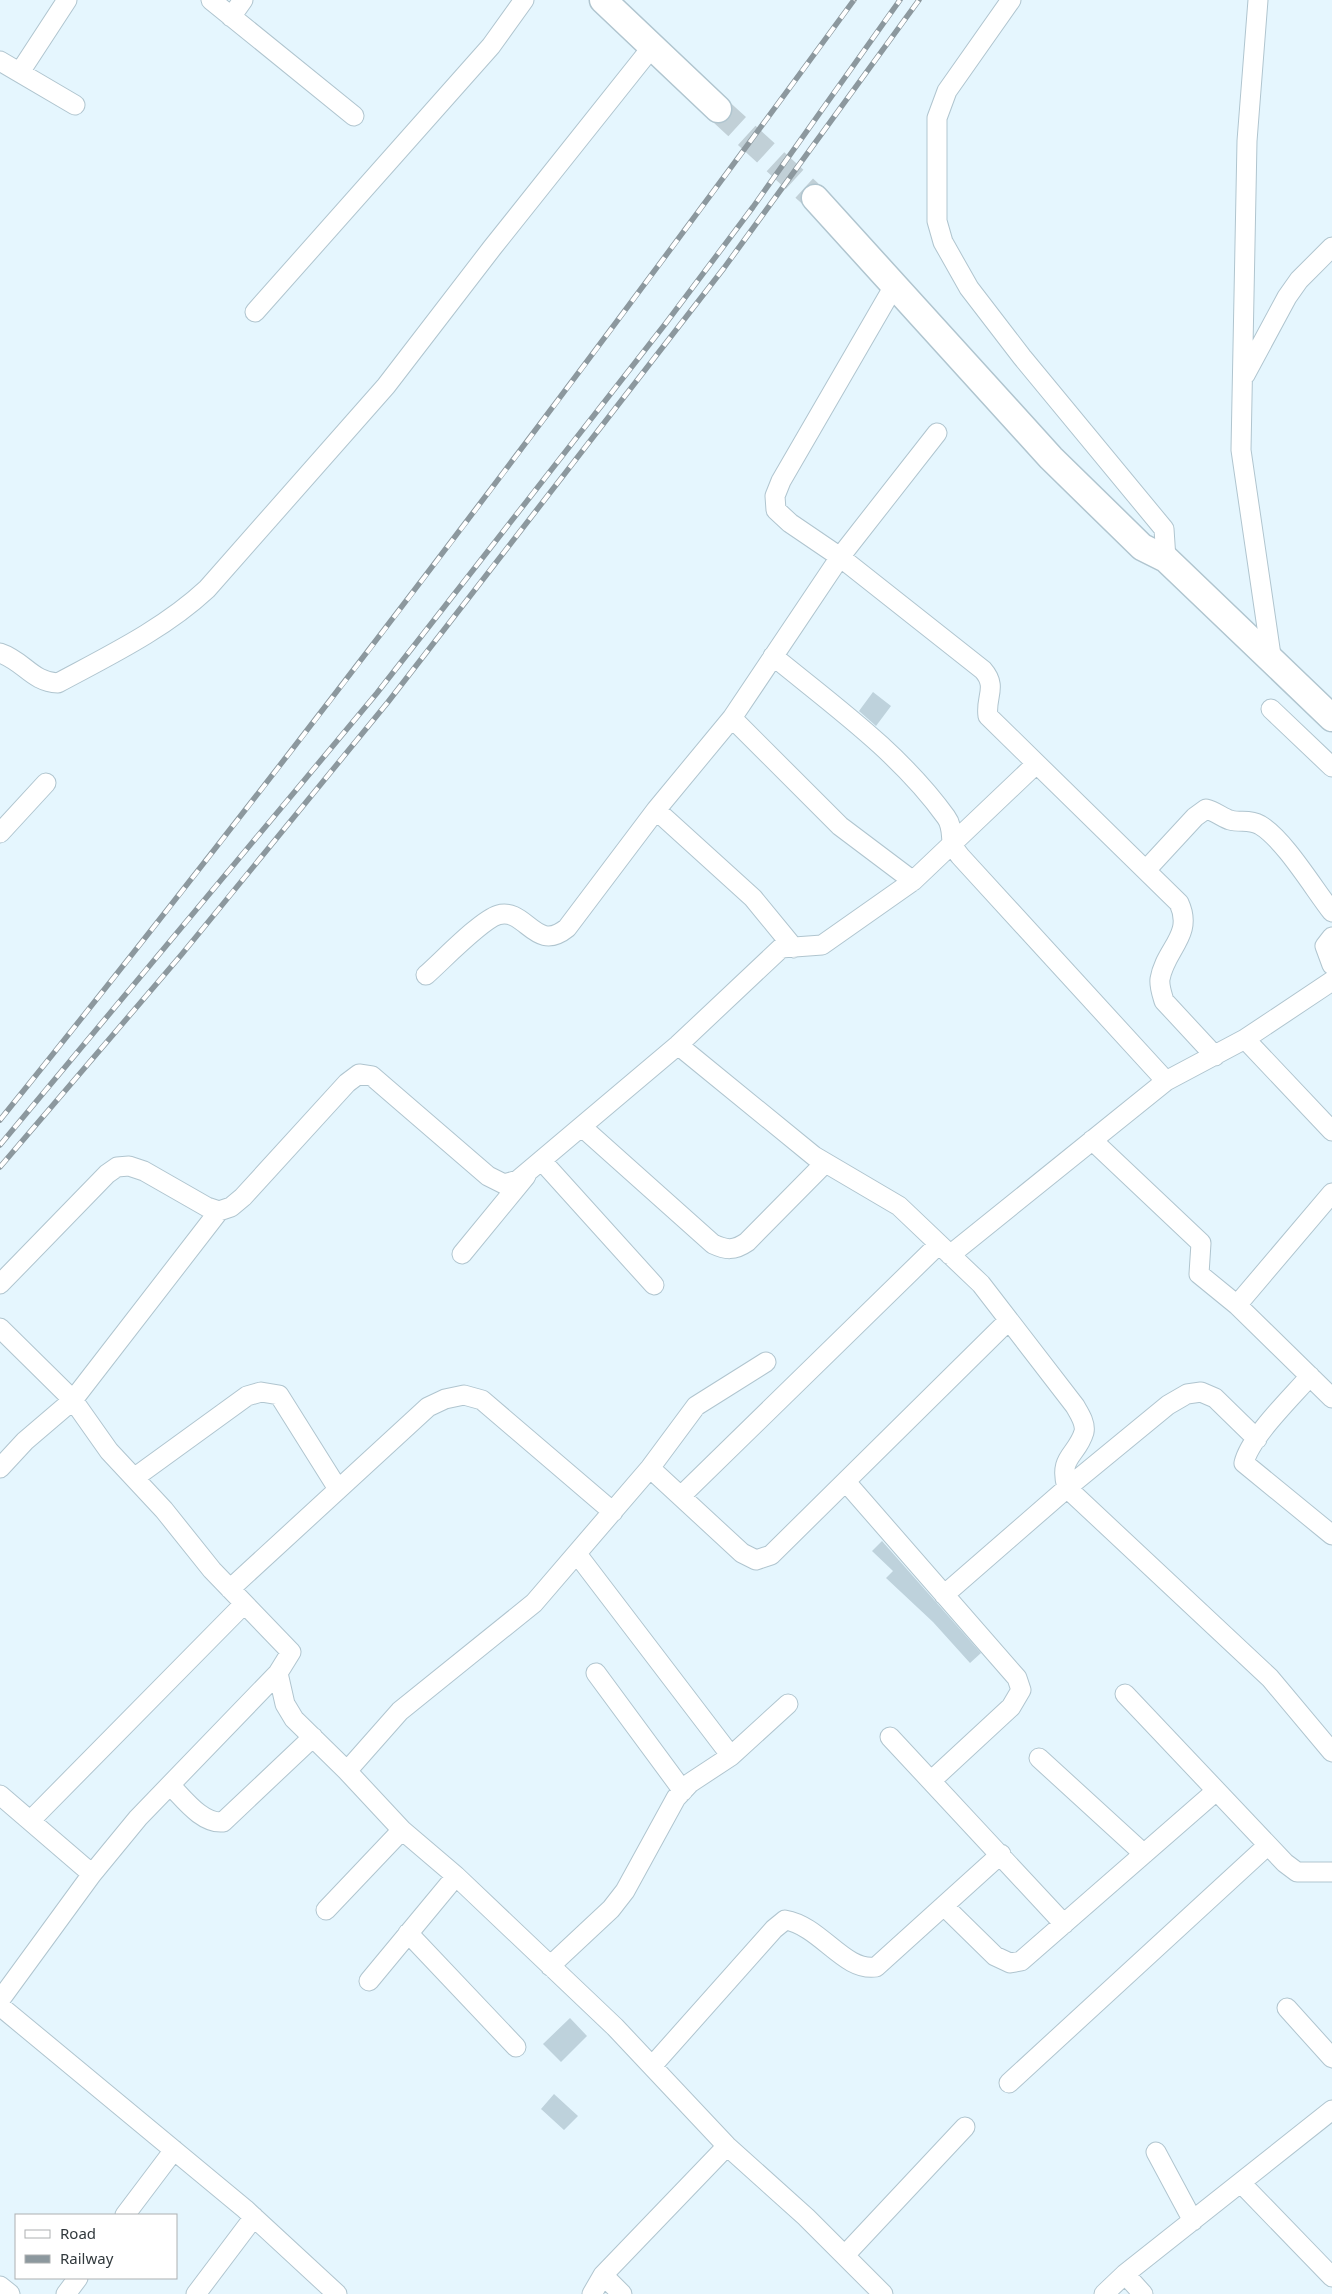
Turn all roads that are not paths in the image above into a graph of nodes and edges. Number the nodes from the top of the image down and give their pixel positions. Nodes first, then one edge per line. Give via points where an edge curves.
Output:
1 (68, 0) edge
2 (211, 0) edge
3 (244, 0) edge
4 (524, 0) edge
5 (603, 0) edge
6 (1012, 0) edge
7 (1258, 0) edge
8 (231, 17) junction
9 (652, 47) junction
10 (0, 61) edge
11 (20, 72) junction
12 (75, 105) dead end
13 (718, 109) tunnel mouth
14 (354, 116) dead end
15 (815, 198) tunnel mouth
16 (1332, 247) edge
17 (894, 286) junction
18 (255, 312) dead end
19 (1243, 381) junction
20 (937, 433) dead end
21 (840, 557) junction
22 (1166, 559) junction
23 (0, 653) edge
24 (773, 656) junction
25 (1272, 662) junction
26 (1271, 709) dead end
27 (732, 718) junction
28 (1332, 718) edge
29 (1036, 764) junction
30 (1332, 767) edge
31 (46, 783) dead end
32 (656, 810) junction
33 (0, 833) edge
34 (952, 843) junction
35 (1146, 870) junction
36 (914, 881) junction
37 (1332, 912) edge
38 (1332, 937) edge
39 (794, 948) junction
40 (1332, 966) edge
41 (426, 975) dead end
42 (1332, 981) edge
43 (1245, 1039) junction
44 (678, 1045) junction
45 (1215, 1056) junction
46 (1166, 1081) junction
47 (582, 1127) junction
48 (1332, 1130) edge
49 (1092, 1140) junction
50 (825, 1163) junction
51 (537, 1165) junction
52 (1332, 1193) edge
53 (219, 1211) junction
54 (945, 1249) junction
55 (462, 1254) dead end
56 (0, 1284) edge
57 (654, 1285) dead end
58 (1237, 1304) junction
59 (1008, 1321) junction
60 (0, 1328) edge
61 (766, 1362) dead end
62 (1310, 1376) junction
63 (1332, 1398) edge
64 (73, 1400) junction
65 (1257, 1439) junction
66 (0, 1468) edge
67 (650, 1468) junction
68 (134, 1478) junction
69 (846, 1482) junction
70 (1067, 1488) junction
71 (338, 1489) junction
72 (681, 1496) junction
73 (613, 1512) junction
74 (1332, 1535) edge
75 (576, 1554) junction
76 (230, 1590) junction
77 (944, 1594) junction
78 (244, 1604) junction
79 (278, 1673) junction
80 (596, 1673) dead end
81 (1125, 1694) dead end
82 (788, 1704) dead end
83 (313, 1737) junction
84 (890, 1737) dead end
85 (1332, 1752) edge
86 (731, 1756) junction
87 (1039, 1758) dead end
88 (348, 1771) junction
89 (932, 1781) junction
90 (170, 1785) junction
91 (682, 1791) junction
92 (1216, 1791) junction
93 (0, 1795) edge
94 (31, 1820) junction
95 (402, 1830) junction
96 (1268, 1845) junction
97 (1001, 1854) junction
98 (1144, 1854) junction
99 (1332, 1872) edge
100 (92, 1874) junction
101 (456, 1876) junction
102 (945, 1907) junction
103 (326, 1910) dead end
104 (1064, 1924) junction
105 (408, 1934) junction
106 (550, 1966) junction
107 (369, 1981) dead end
108 (0, 2000) edge
109 (0, 2006) edge
110 (1287, 2008) dead end
111 (516, 2047) dead end
112 (1332, 2058) edge
113 (652, 2065) junction
114 (1009, 2083) dead end
115 (1332, 2110) edge
116 (966, 2127) dead end
117 (727, 2146) junction
118 (174, 2150) junction
119 (1156, 2152) dead end
120 (1241, 2183) junction
121 (126, 2214) edge
122 (254, 2217) junction
123 (1193, 2221) junction
124 (845, 2255) junction
125 (1125, 2274) junction
126 (603, 2275) junction
127 (1332, 2277) edge
128 (77, 2279) edge
129 (0, 2286) edge
130 (10, 2294) edge
131 (66, 2294) edge
132 (196, 2294) edge
133 (336, 2294) edge
134 (592, 2294) edge
135 (622, 2294) edge
136 (883, 2294) edge
137 (1104, 2294) edge
138 (1143, 2294) edge

1 - 11 street
2 - 8 street
3 - 8 street
4 - 18 street via 491,46
5 - 9 street
6 - 22 street via 947,91 937,118 937,221 943,242 969,288 1164,529
7 - 19 street via 1247,141
8 - 14 street
9 - 13 street
9 - 23 street via 386,386 183,612 58,683 46,682 12,657
10 - 11 street
11 - 12 street
15 - 17 street
16 - 19 street via 1287,297
17 - 21 street via 775,496 776,510
17 - 22 street via 1051,458 1142,547
19 - 25 street via 1241,450
20 - 21 street
21 - 24 street
21 - 29 street via 983,670 991,679 986,706 988,716
22 - 25 street
24 - 27 street
24 - 34 street via 905,768 948,818
25 - 28 street
26 - 30 street
27 - 32 street
27 - 36 street via 840,826
29 - 34 street
29 - 35 street
31 - 33 street
32 - 39 street via 753,898
32 - 41 street via 558,936 546,937 512,916 498,915 485,922
34 - 36 street
34 - 46 street via 960,856
35 - 37 street via 1194,817 1206,809 1219,812 1228,820 1250,820 1268,831
35 - 45 street via 1179,903 1185,916 1182,933 1160,979 1164,1002
36 - 39 street via 822,945
38 - 40 street via 1325,946
39 - 44 street via 780,948
42 - 43 street
43 - 45 street
43 - 48 street
44 - 47 street
44 - 50 street
45 - 46 street
46 - 49 street
47 - 50 street via 712,1244 724,1249 737,1249 747,1242
47 - 51 street
49 - 54 street
49 - 58 street via 1201,1243 1199,1274
50 - 54 street via 899,1206
51 - 53 street via 518,1180 504,1184 488,1176 372,1076 359,1074 346,1083 243,1197 231,1207
51 - 55 street
51 - 57 street
52 - 58 street
53 - 56 street via 144,1171 129,1166 117,1167 106,1174
53 - 64 street
54 - 59 street via 981,1284
54 - 72 street
58 - 62 street
59 - 69 street
59 - 70 street via 1082,1418 1084,1431 1064,1468
60 - 64 street
61 - 67 street via 696,1406
62 - 63 street
62 - 65 street
64 - 66 street via 25,1441
64 - 68 street via 109,1451
65 - 70 street via 1215,1398 1201,1392 1187,1394 1168,1405
65 - 74 street via 1247,1452 1244,1463
67 - 72 street
67 - 73 street
68 - 71 street via 247,1396 261,1392 279,1395
68 - 76 street
69 - 72 street via 771,1555 756,1560 742,1553
69 - 77 street
70 - 77 street
70 - 85 street via 1270,1678
71 - 73 street via 428,1407 464,1395 482,1400
71 - 76 street
73 - 75 street
75 - 86 street
75 - 88 street via 534,1603 400,1711
76 - 78 street
77 - 89 street via 1017,1678 1021,1690 1011,1707
78 - 79 street via 291,1652
78 - 94 street
79 - 83 street via 285,1704 294,1719
79 - 90 street
80 - 91 street
81 - 92 street
82 - 86 street
83 - 88 street
83 - 90 street via 223,1822 214,1823 202,1816
84 - 89 street
86 - 91 street
87 - 98 street
88 - 95 street
89 - 97 street
90 - 100 street
91 - 106 street via 615,1903
92 - 96 street
92 - 98 street
93 - 94 street
94 - 100 street
95 - 101 street
95 - 103 street
96 - 99 street via 1297,1872
96 - 114 street
97 - 102 street
97 - 104 street
98 - 104 street
100 - 108 street
101 - 105 street
101 - 106 street
102 - 104 street via 995,1956 1010,1963 1021,1961
102 - 113 street via 876,1967 866,1969 850,1961 810,1929 785,1920
105 - 107 street
105 - 111 street
106 - 113 street
109 - 118 street
110 - 112 street
113 - 117 street
115 - 120 street
116 - 124 street
117 - 124 street
117 - 126 street
118 - 121 street
118 - 122 street
119 - 123 street
120 - 123 street
120 - 127 street
122 - 132 street
122 - 133 street
123 - 125 street
124 - 136 street
125 - 137 street
125 - 138 street
126 - 134 street
126 - 135 street
128 - 131 street
129 - 130 street

